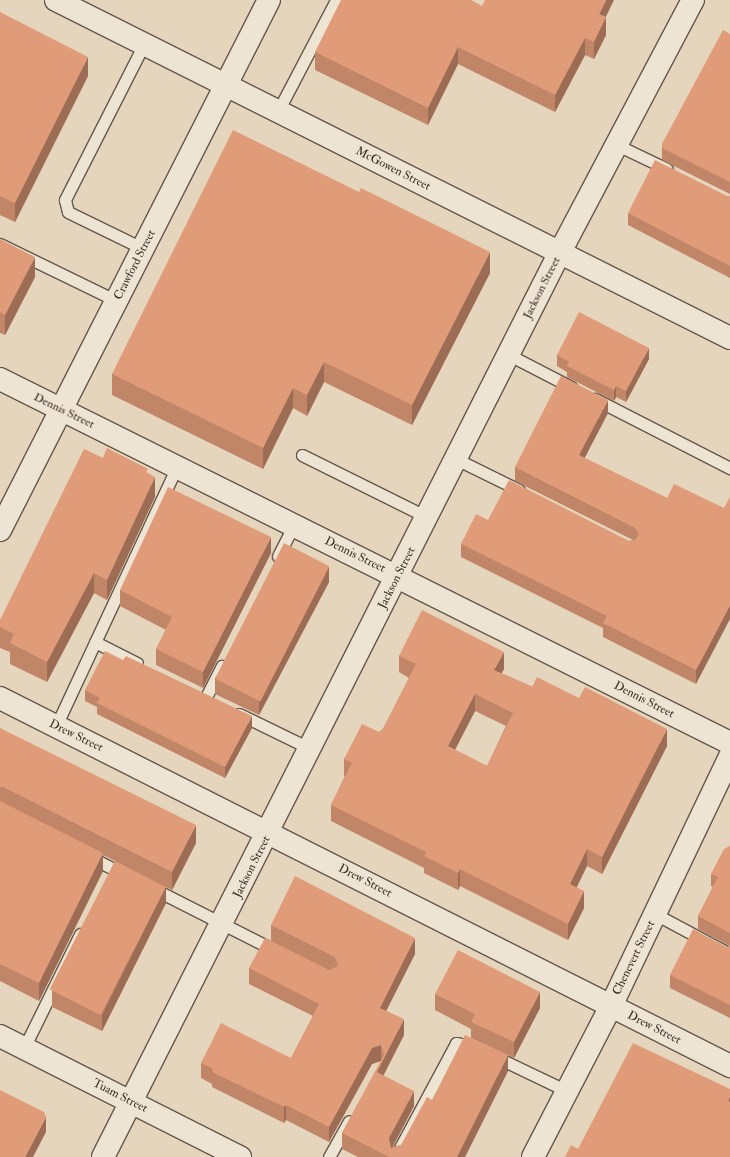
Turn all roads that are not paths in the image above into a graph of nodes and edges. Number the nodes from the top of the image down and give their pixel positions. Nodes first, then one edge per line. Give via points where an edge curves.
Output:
1 (56, 0) edge
2 (270, 0) edge
3 (336, 0) edge
4 (693, 0) edge
5 (144, 44) junction
6 (227, 86) junction
7 (278, 111) junction
8 (617, 145) junction
9 (676, 174) edge
10 (0, 244) edge
11 (144, 249) junction
12 (560, 252) junction
13 (117, 301) junction
14 (730, 338) edge
15 (508, 355) junction
16 (0, 379) edge
17 (62, 409) junction
18 (302, 456) dead end
19 (456, 459) junction
20 (177, 467) junction
21 (730, 468) edge
22 (534, 498) edge
23 (427, 517) junction
24 (294, 524) junction
25 (0, 530) edge
26 (273, 566) edge
27 (398, 576) junction
28 (95, 642) junction
29 (227, 656) edge
30 (150, 670) edge
31 (192, 691) edge
32 (0, 698) edge
33 (206, 698) junction
34 (56, 726) junction
35 (730, 743) edge
36 (311, 749) junction
37 (730, 756) edge
38 (270, 832) junction
39 (77, 850) edge
40 (112, 868) junction
41 (105, 882) edge
42 (655, 914) junction
43 (85, 923) edge
44 (223, 924) junction
45 (730, 954) edge
46 (284, 955) edge
47 (611, 1006) junction
48 (0, 1036) edge
49 (24, 1048) junction
50 (730, 1066) edge
51 (567, 1091) junction
52 (131, 1102) junction
53 (356, 1108) edge
54 (234, 1156) edge
55 (103, 1157) edge
56 (329, 1157) edge
57 (395, 1157) edge
58 (533, 1157) edge

1 - 5 street, McGowen Street
2 - 6 street, Crawford Street
3 - 7 lane
4 - 8 street, Jackson Street
5 - 6 street, McGowen Street
5 - 11 lane via 65,200 68,212
6 - 7 street, McGowen Street
6 - 11 street, Crawford Street
7 - 12 street, McGowen Street
8 - 9 lane
8 - 12 street, Jackson Street
10 - 13 lane
11 - 13 street, Crawford Street
12 - 14 street, McGowen Street
12 - 15 street, Jackson Street
13 - 17 street, Crawford Street
15 - 19 street, Jackson Street
15 - 21 lane
16 - 17 street, Dennis Street
17 - 20 street, Dennis Street
17 - 25 street, Crawford Street
18 - 23 lane
19 - 22 lane
19 - 23 street, Jackson Street
20 - 24 street, Dennis Street
20 - 28 lane
23 - 27 street, Jackson Street
24 - 26 lane
24 - 27 street, Dennis Street
27 - 35 street, Dennis Street
27 - 36 street, Jackson Street
28 - 30 lane
28 - 34 lane
29 - 33 lane
31 - 33 lane
32 - 34 street, Drew Street
33 - 36 lane
34 - 38 street, Drew Street
36 - 38 street, Jackson Street
37 - 42 street, Chenevert Street
38 - 44 street, Jackson Street
38 - 47 street, Drew Street
39 - 40 lane
40 - 41 lane
40 - 44 lane
42 - 45 lane
42 - 47 street, Chenevert Street
43 - 49 lane
44 - 46 lane
44 - 52 street, Jackson Street
47 - 50 street, Drew Street
47 - 51 street, Chenevert Street
48 - 49 street, Tuam Street
49 - 52 street, Tuam Street
51 - 57 lane via 466,1043 456,1043
51 - 58 street, Chenevert Street
52 - 54 street, Tuam Street
52 - 55 street, Jackson Street
53 - 56 lane

